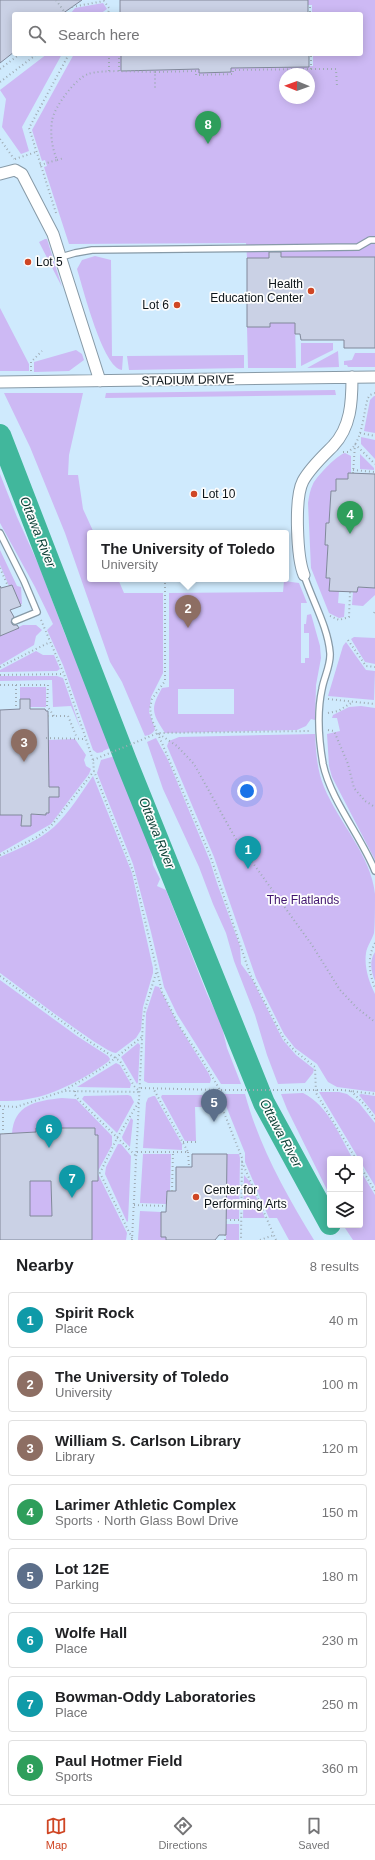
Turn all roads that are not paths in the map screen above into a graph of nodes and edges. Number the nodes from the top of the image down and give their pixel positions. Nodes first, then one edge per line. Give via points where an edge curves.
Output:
1 (0, 174) edge
2 (375, 240) edge
3 (61, 258) junction
4 (352, 377) junction
5 (375, 377) edge
6 (100, 381) junction
7 (0, 382) edge
8 (0, 533) edge
9 (304, 575) joint
10 (15, 621) dead end
11 (375, 871) edge

1 - 3 street via 16,170 22,174 53,234
2 - 3 lane via 358,247 92,250
3 - 6 street
4 - 5 street, STADIUM DRIVE
4 - 6 street, STADIUM DRIVE
4 - 9 street via 351,409 344,429 337,442 308,474 300,490 299,547
6 - 7 street, STADIUM DRIVE
8 - 10 lane via 37,612
9 - 11 lane via 326,635 330,654 321,698 322,749 326,776

